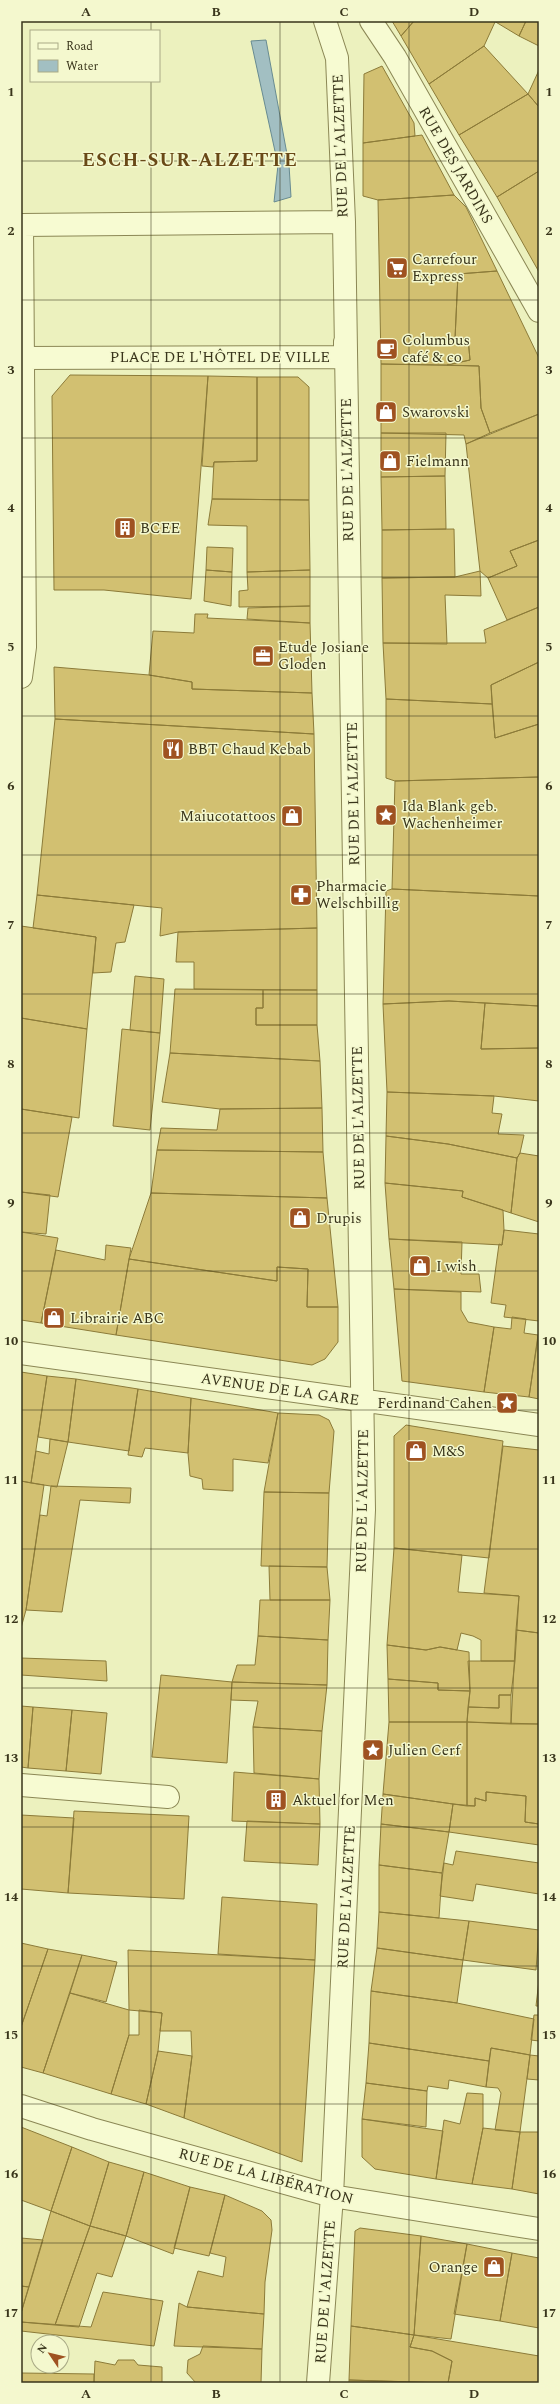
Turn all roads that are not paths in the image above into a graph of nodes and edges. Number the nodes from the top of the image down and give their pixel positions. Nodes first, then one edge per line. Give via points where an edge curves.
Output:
1 (325, 21) edge
2 (371, 21) edge
3 (344, 222) junction
4 (539, 311) edge
5 (345, 357) junction
6 (22, 358) edge
7 (21, 677) edge
8 (21, 1353) edge
9 (363, 1401) junction
10 (539, 1425) edge
11 (21, 1785) edge
12 (168, 1797) dead end
13 (21, 2106) edge
14 (332, 2196) junction
15 (539, 2229) edge
16 (318, 2383) edge

1 - 3 street, PLACE DE L'HÔTEL DE VILLE via 337,58
2 - 4 street, RUE DES JARDINS via 395,57
3 - 5 street, PLACE DE L'HÔTEL DE VILLE
3 - 6 street via 22,225
5 - 6 street, PLACE DE L'HÔTEL DE VILLE
5 - 9 street, RUE DE L'ALZETTE
6 - 7 street via 26,647
8 - 9 street, AVENUE DE LA GARE
9 - 10 street, AVENUE DE LA GARE
9 - 14 street, RUE DE L'ALZETTE via 364,1510
11 - 12 street
13 - 14 street, RUE DE LA LIBÉRATION via 92,2129
14 - 15 street, RUE DE LA LIBÉRATION
14 - 16 street, RUE DE L'ALZETTE

